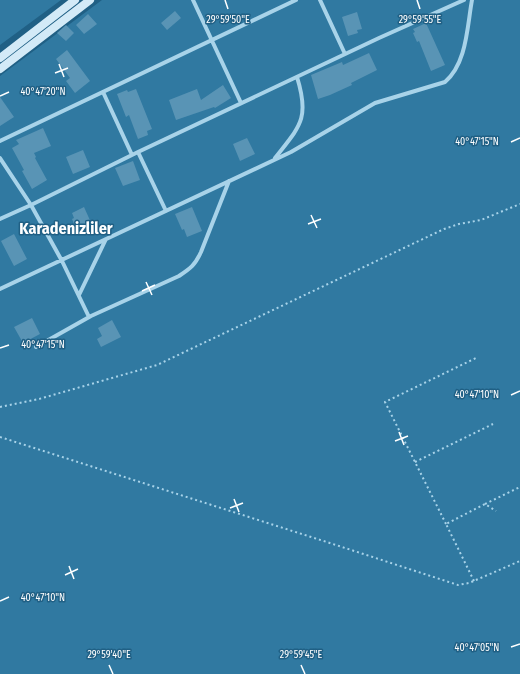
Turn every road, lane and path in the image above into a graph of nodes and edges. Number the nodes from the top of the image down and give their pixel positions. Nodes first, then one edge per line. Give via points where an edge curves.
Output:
1 (75, 0) edge
2 (90, 0) edge
3 (193, 0) edge
4 (296, 0) edge
5 (320, 0) edge
6 (451, 0) edge
7 (464, 0) edge
8 (472, 0) edge
9 (454, 6) junction
10 (212, 40) junction
11 (345, 54) junction
12 (0, 58) edge
13 (0, 69) edge
14 (297, 77) junction
15 (104, 92) junction
16 (241, 103) junction
17 (0, 141) edge
18 (138, 152) junction
19 (132, 155) junction
20 (0, 158) edge
21 (274, 160) junction
22 (229, 181) junction
23 (520, 204) edge
24 (31, 205) junction
25 (166, 211) junction
26 (0, 219) edge
27 (106, 239) junction
28 (62, 261) junction
29 (0, 289) edge
30 (79, 295) junction
31 (89, 317) junction
32 (36, 347) dead end
33 (478, 357) dead end
34 (0, 407) edge
35 (493, 424) dead end
36 (0, 437) edge
37 (415, 462) junction
38 (520, 488) edge
39 (485, 504) junction
40 (496, 511) dead end
41 (446, 524) junction
42 (520, 561) edge
43 (474, 581) junction

1 - 12 main road
2 - 13 main road
3 - 10 street
4 - 10 street
5 - 11 street
6 - 9 street
7 - 9 street
8 - 21 street via 460,61 453,76 445,82 375,103
9 - 11 street
10 - 15 street
10 - 16 street
11 - 14 street
14 - 16 street
14 - 21 street via 304,104 302,118
15 - 17 street
15 - 19 street
16 - 18 street
18 - 19 street
18 - 25 street
19 - 24 street
20 - 24 street
21 - 22 street
22 - 25 street
22 - 31 street via 201,252 190,269
23 - 34 path via 481,220 444,229 157,365 39,399
24 - 26 street
24 - 28 street
25 - 27 street
27 - 28 street
27 - 30 street
28 - 29 street
28 - 30 street
30 - 31 street
31 - 32 street
33 - 37 path via 386,402
35 - 37 path
36 - 43 path via 458,585
37 - 41 path
38 - 39 path
39 - 40 path
39 - 41 path
41 - 43 path
42 - 43 path

